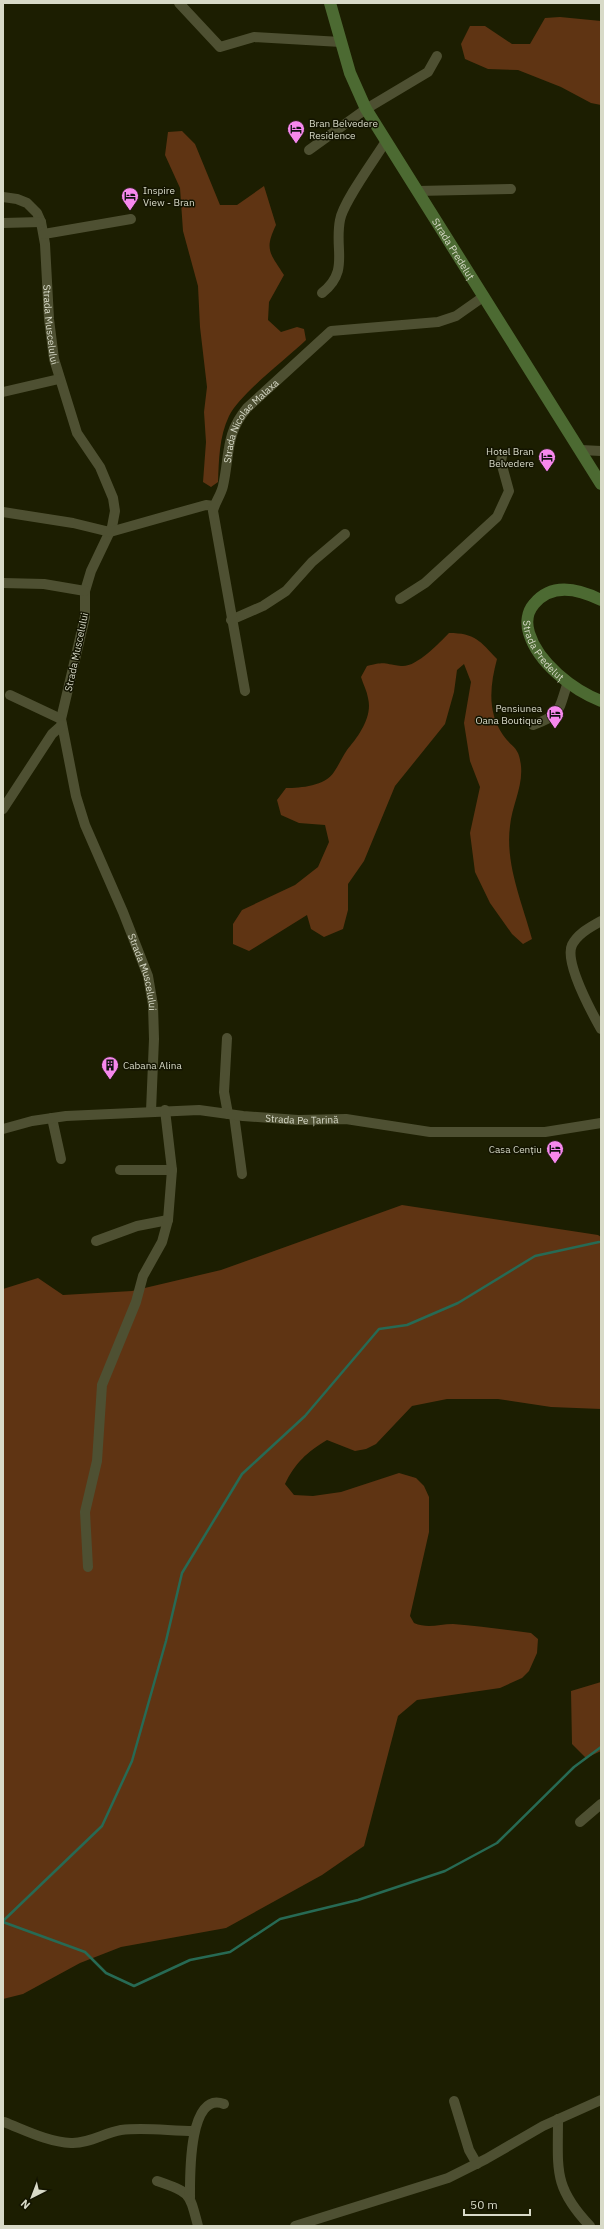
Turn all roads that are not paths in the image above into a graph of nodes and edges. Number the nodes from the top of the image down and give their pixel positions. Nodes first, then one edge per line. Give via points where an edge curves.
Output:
1 (179, 3) edge
2 (330, 3) edge
3 (341, 42) junction
4 (437, 56) dead end
5 (366, 109) junction
6 (386, 141) junction
7 (308, 150) dead end
8 (511, 189) dead end
9 (417, 191) junction
10 (3, 197) edge
11 (132, 219) dead end
12 (41, 222) junction
13 (3, 223) edge
14 (44, 234) junction
15 (322, 293) dead end
16 (483, 297) junction
17 (59, 379) junction
18 (3, 392) edge
19 (581, 450) junction
20 (601, 451) edge
21 (502, 456) dead end
22 (601, 484) edge
23 (214, 506) junction
24 (3, 512) edge
25 (110, 532) junction
26 (346, 534) dead end
27 (3, 583) edge
28 (85, 590) junction
29 (400, 599) dead end
30 (601, 600) edge
31 (231, 620) junction
32 (568, 682) junction
33 (245, 691) dead end
34 (10, 695) dead end
35 (601, 701) edge
36 (62, 722) junction
37 (533, 725) dead end
38 (3, 809) edge
39 (601, 921) edge
40 (601, 1029) edge
41 (227, 1038) dead end
42 (165, 1110) junction
43 (151, 1111) junction
44 (231, 1115) junction
45 (52, 1118) junction
46 (601, 1123) edge
47 (3, 1129) edge
48 (62, 1160) dead end
49 (120, 1170) dead end
50 (172, 1170) junction
51 (242, 1174) dead end
52 (168, 1220) junction
53 (96, 1241) dead end
54 (88, 1567) dead end
55 (601, 1804) edge
56 (580, 1822) dead end
57 (601, 2100) edge
58 (454, 2101) dead end
59 (224, 2104) dead end
60 (558, 2119) junction
61 (4, 2122) dead end
62 (194, 2130) junction
63 (476, 2164) junction
64 (157, 2180) dead end
65 (190, 2198) junction
66 (198, 2226) edge
67 (295, 2226) edge
68 (590, 2226) edge

1 - 3 street via 220,47 254,37
2 - 3 main road, Strada Predeluț
3 - 5 main road, Strada Predeluț via 354,84
4 - 5 street via 428,72
5 - 6 main road, Strada Predeluț
5 - 7 street
6 - 9 main road, Strada Predeluț
6 - 15 street via 340,218 338,273 332,284
8 - 9 street
9 - 16 main road, Strada Predeluț
10 - 12 street, Strada Muscelului via 27,203 37,212
11 - 14 street
12 - 13 street
12 - 14 street, Strada Muscelului
14 - 17 street, Strada Muscelului via 49,319
16 - 19 main road, Strada Predeluț
16 - 23 street, Strada Nicolae Malaxa via 456,316 438,322 331,331 238,418 231,433 223,484
17 - 18 street
17 - 25 street, Strada Muscelului via 77,433 100,467 110,488 115,511
19 - 20 street
19 - 22 main road, Strada Predeluț
21 - 29 street via 500,462 509,491 497,517 425,583
23 - 25 street via 200,507
23 - 31 street, Strada Nicolae Malaxa via 213,521
24 - 25 street via 73,523
25 - 28 street, Strada Muscelului via 91,571
26 - 31 street via 312,562 286,591 263,606
27 - 28 street via 44,584
28 - 36 street, Strada Muscelului via 85,617
30 - 32 main road, Strada Predeluț via 582,592 556,590 539,598 528,614 528,629 534,644 550,665
31 - 33 street, Strada Nicolae Malaxa
32 - 35 main road, Strada Predeluț
32 - 37 street via 557,712 551,719
34 - 36 street
36 - 38 street
36 - 43 street, Strada Muscelului via 76,796 85,825 148,976 153,1005 154,1039
39 - 40 street via 577,938 570,952 580,983
41 - 44 street via 224,1092
42 - 43 street, Strada Pe Țarină
42 - 44 street, Strada Pe Țarină via 199,1110
42 - 50 street
43 - 45 street, Strada Pe Țarină
44 - 46 street, Strada Pe Țarină via 298,1120 346,1119 430,1132 545,1132
44 - 51 street
45 - 47 street, Strada Pe Țarină
45 - 48 street
49 - 50 street
50 - 52 street
52 - 53 street via 137,1226
52 - 54 street via 162,1242 143,1276 136,1302 102,1384 97,1461 85,1512
55 - 56 street
57 - 60 street
58 - 63 street
59 - 62 street via 212,2103
60 - 63 street
60 - 68 street via 559,2177 570,2203
61 - 62 street via 69,2143 78,2143 122,2130
62 - 65 street
63 - 67 street via 413,2190
64 - 65 street via 186,2193
65 - 66 street

